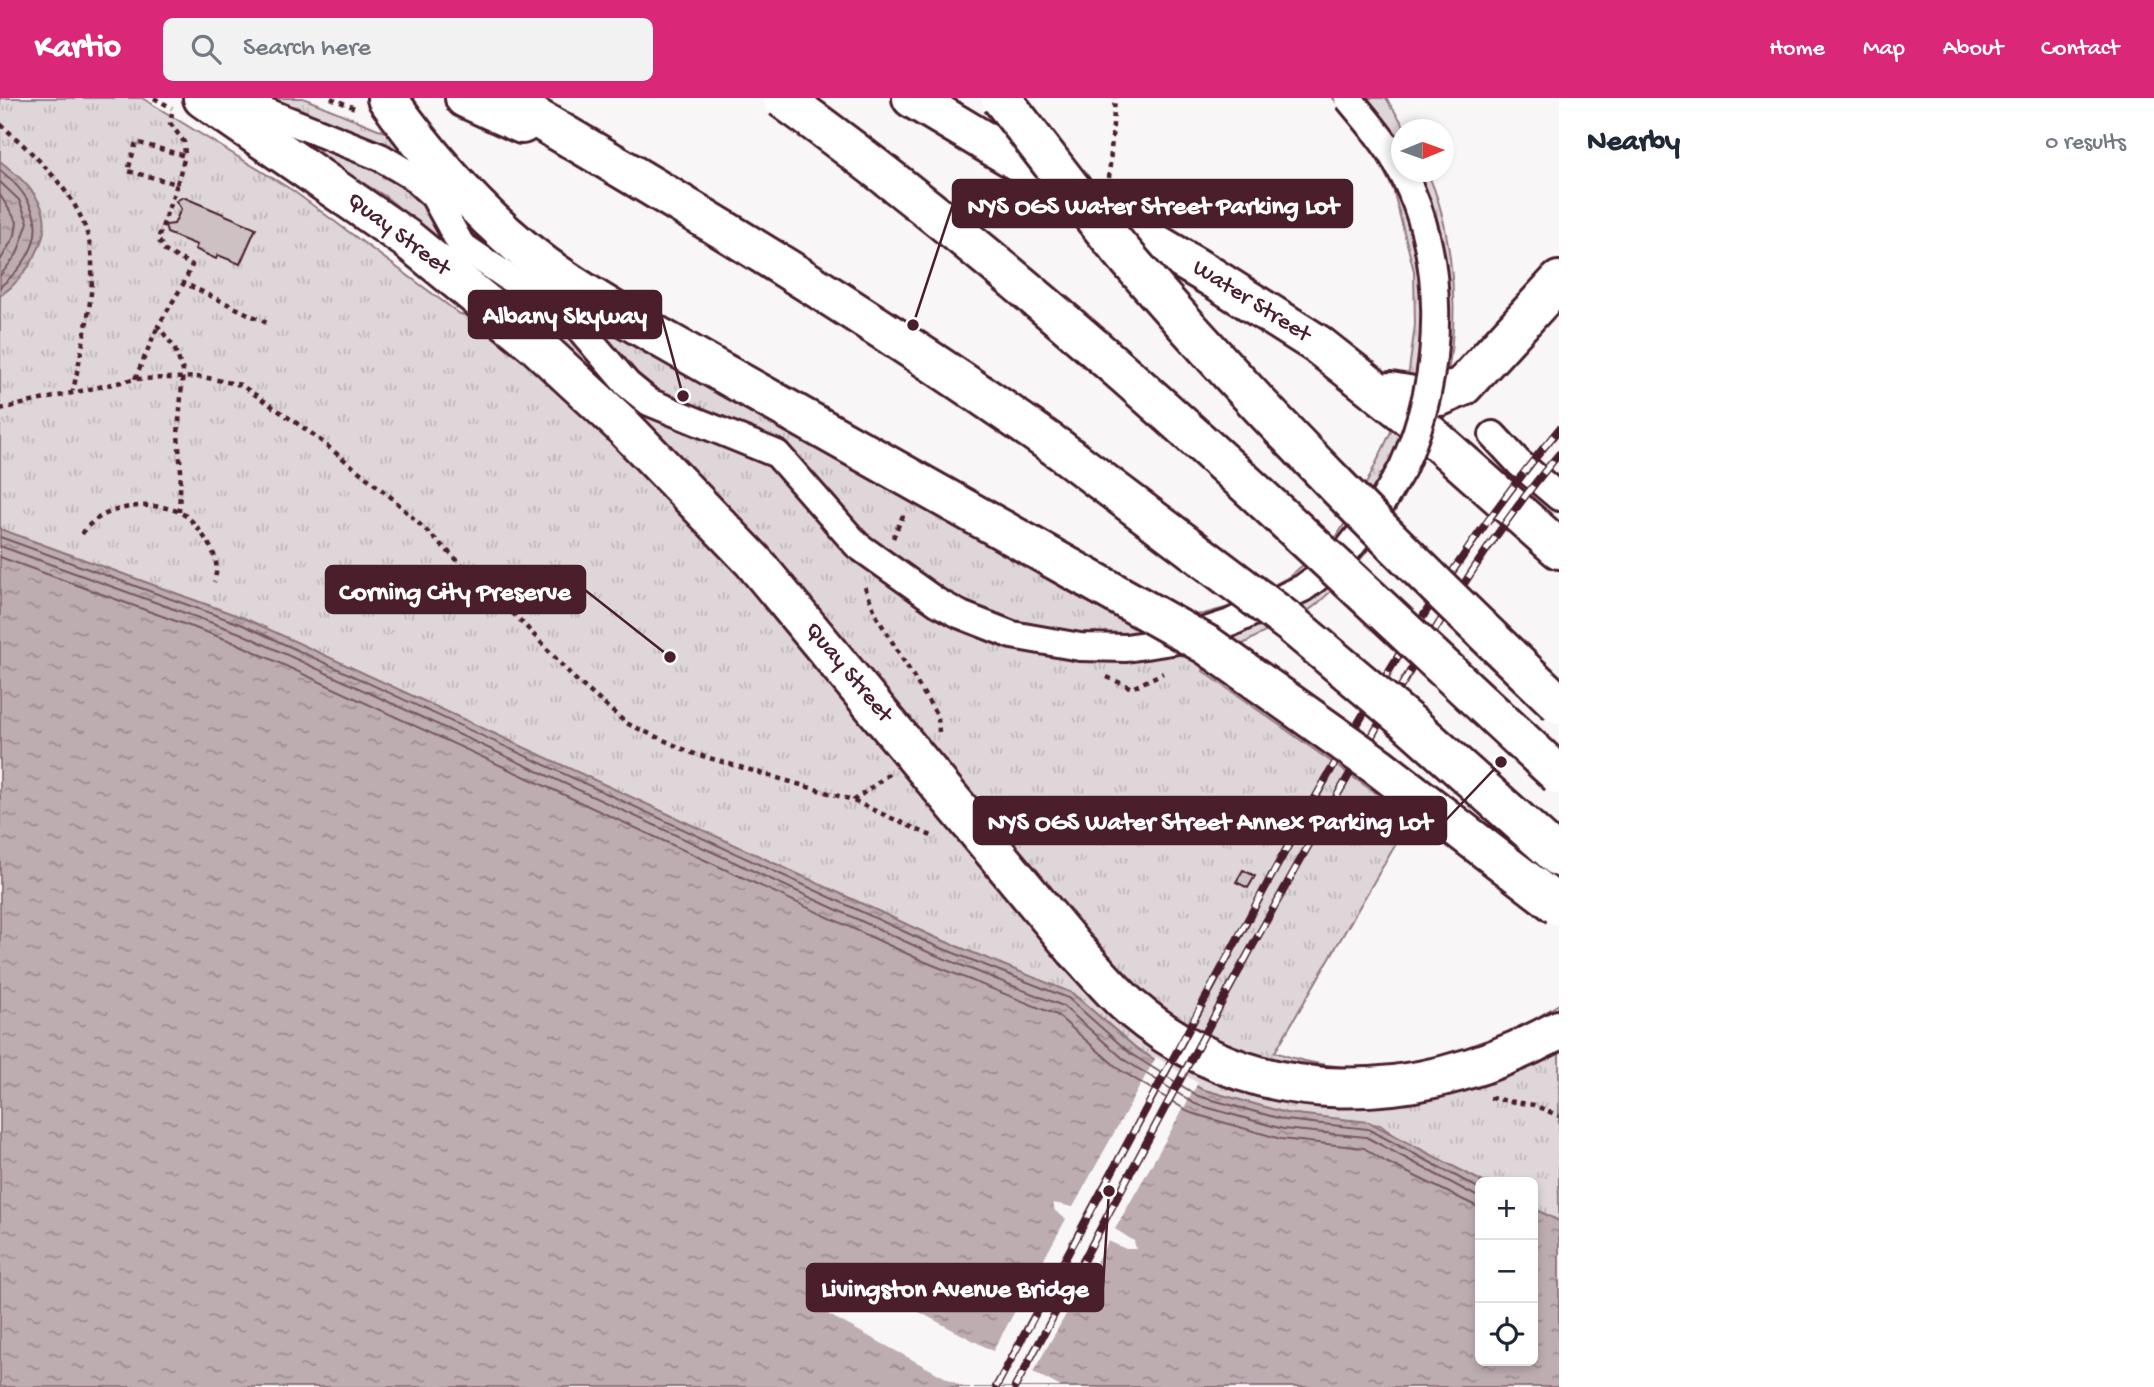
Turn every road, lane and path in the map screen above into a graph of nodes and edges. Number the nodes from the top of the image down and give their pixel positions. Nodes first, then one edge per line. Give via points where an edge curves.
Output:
1 (154, 98) edge
2 (232, 98) edge
3 (387, 98) edge
4 (465, 98) edge
5 (502, 98) edge
6 (782, 98) edge
7 (912, 98) edge
8 (1001, 98) edge
9 (1115, 98) edge
10 (1348, 98) edge
11 (187, 107) edge
12 (0, 124) edge
13 (185, 156) junction
14 (1109, 179) dead end
15 (648, 183) junction
16 (177, 184) junction
17 (1559, 281) edge
18 (184, 283) junction
19 (267, 323) dead end
20 (158, 326) junction
21 (183, 378) junction
22 (1363, 378) junction
23 (135, 379) junction
24 (73, 391) junction
25 (0, 409) edge
26 (1493, 435) dead end
27 (1559, 497) edge
28 (179, 512) junction
29 (82, 534) dead end
30 (857, 545) junction
31 (1559, 549) edge
32 (214, 582) dead end
33 (1559, 704) edge
34 (933, 738) dead end
35 (892, 771) dead end
36 (1559, 775) edge
37 (853, 801) junction
38 (948, 845) dead end
39 (1559, 857) edge
40 (1559, 906) edge
41 (1547, 1036) edge
42 (1482, 1098) dead end
43 (1559, 1116) edge

1 - 11 path
2 - 30 street via 380,158 412,176 434,197 461,245 575,323 649,402 777,454
3 - 40 main road, bridge via 479,210 562,279 1207,645 1379,767
4 - 15 main road
5 - 15 main road
6 - 36 main road, bridge via 988,257 1102,355
7 - 22 main road, Water Street via 1268,312
8 - 33 main road, bridge via 1127,258 1221,365 1338,488
9 - 14 path
10 - 30 street, bridge via 1392,155 1420,220 1435,317 1432,365 1421,419 1402,469 1358,540 1321,576 1230,623 1147,646 1080,647 1012,635 961,615
11 - 13 path via 169,121 184,142
11 - 41 main road, Quay Street via 407,239 536,345 621,424 753,561 1075,949 1147,1020 1184,1044 1243,1070 1329,1088 1395,1086 1440,1078 1489,1063
12 - 24 path via 59,179 90,236 92,293
13 - 16 path
13 - 16 path via 136,142 128,171
15 - 39 main road, bridge via 870,320 1059,449 1290,623
16 - 18 path via 158,239 165,251 192,265
17 - 22 main road via 1463,386 1440,396 1413,398 1383,390
18 - 19 path
18 - 20 path
20 - 21 path via 180,359
20 - 23 path
21 - 23 path
21 - 28 path
21 - 37 path via 213,377 241,385 311,433 392,498 599,702 626,723 692,753
22 - 31 main road, Water Street
23 - 24 path
24 - 25 path
26 - 27 street
28 - 29 path via 151,506 124,508 99,518
28 - 32 path via 191,520 214,554 218,566
30 - 34 path via 856,564 877,617 938,717 941,731
35 - 37 path
37 - 38 path
42 - 43 path via 1534,1105

